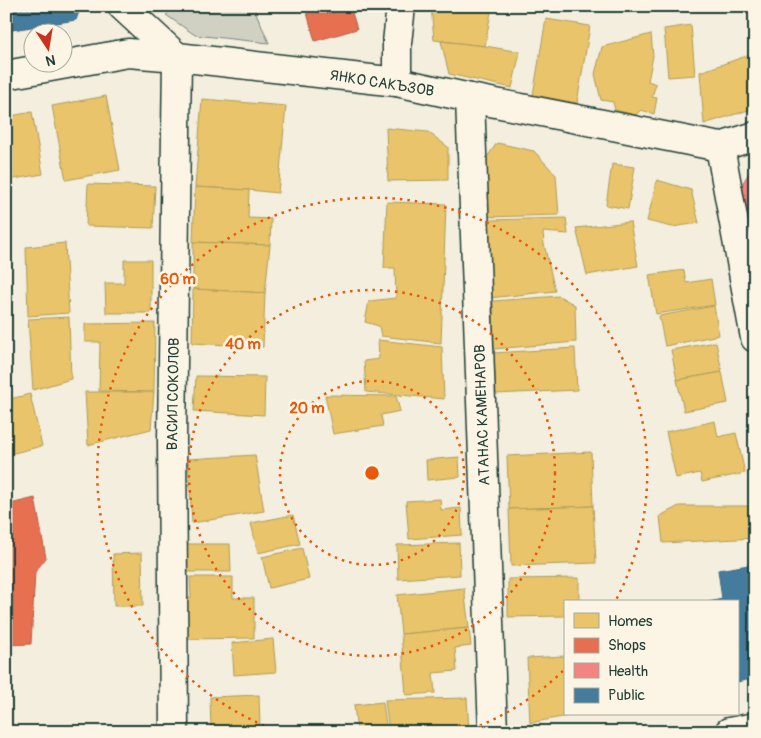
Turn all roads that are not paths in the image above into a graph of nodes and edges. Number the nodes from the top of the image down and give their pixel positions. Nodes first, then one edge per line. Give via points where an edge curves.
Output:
1 (122, 6) edge
2 (401, 6) edge
3 (177, 57) junction
4 (6, 75) edge
5 (398, 82) junction
6 (470, 98) junction
7 (755, 136) edge
8 (720, 147) junction
9 (755, 338) edge
10 (755, 726) edge
11 (174, 732) edge
12 (494, 732) edge
13 (729, 732) edge

1 - 3 street
2 - 5 street via 397,43
3 - 4 street, ЯНКО САКЪЗОВ via 128,54
3 - 5 street, ЯНКО САКЪЗОВ
3 - 11 street, ВАСИЛ СОКОЛОВ via 172,439
5 - 6 street, ЯНКО САКЪЗОВ
6 - 8 street, ЯНКО САКЪЗОВ
6 - 12 street, АТАНАС КАМЕНАРОВ
7 - 8 street, ЯНКО САКЪЗОВ
8 - 9 street
10 - 13 street

